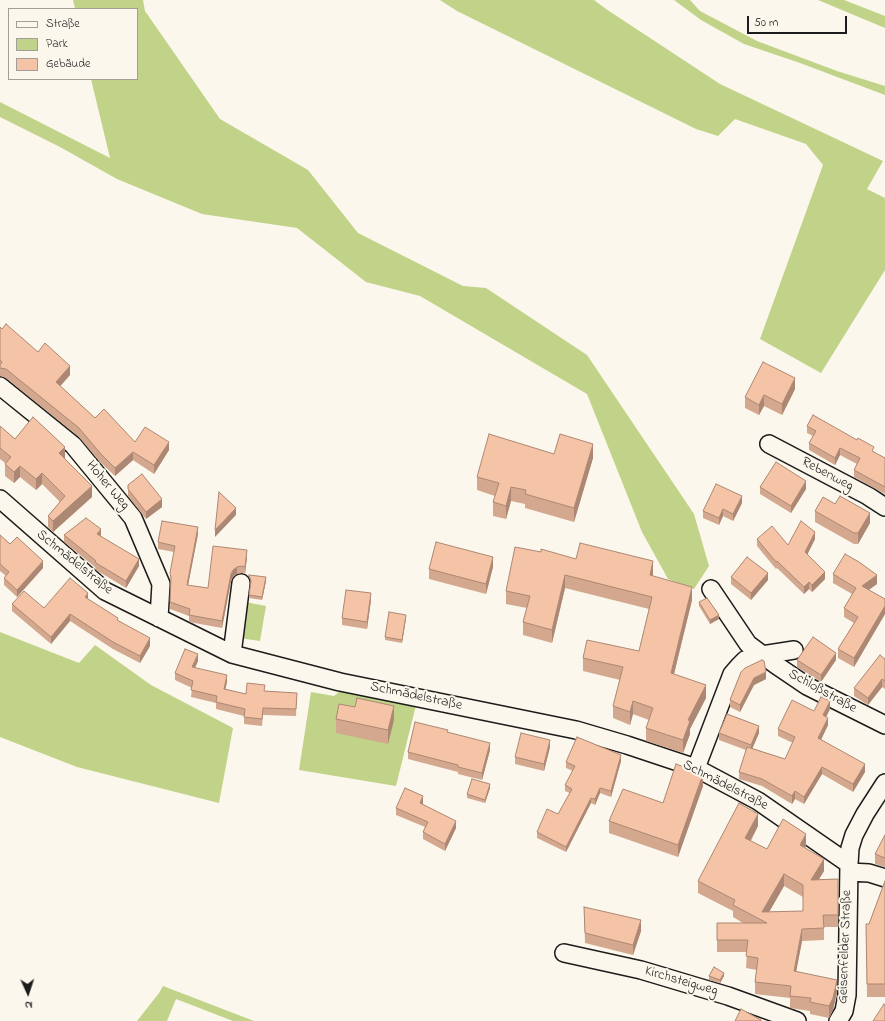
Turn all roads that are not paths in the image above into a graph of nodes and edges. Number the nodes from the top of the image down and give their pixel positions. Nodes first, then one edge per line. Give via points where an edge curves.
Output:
1 (0, 386) edge
2 (769, 444) dead end
3 (0, 499) edge
4 (885, 507) edge
5 (241, 583) dead end
6 (711, 589) dead end
7 (159, 618) junction
8 (794, 650) dead end
9 (232, 654) junction
10 (762, 655) junction
11 (885, 726) edge
12 (696, 768) junction
13 (885, 783) edge
14 (849, 868) junction
15 (885, 878) edge
16 (564, 953) dead end
17 (797, 1021) edge
18 (838, 1021) edge

1 - 7 street, Hoher Weg via 73,445 133,518 161,584
2 - 4 street, Rebenweg
3 - 7 street, Schmädelstraße via 105,591
5 - 9 street
6 - 10 street, Schloßstraße via 748,644
7 - 9 street, Schmädelstraße
8 - 10 street, Schloßstraße
9 - 12 street, Schmädelstraße via 340,682 576,730
10 - 11 street, Schloßstraße via 807,686
10 - 12 street, Schloßstraße via 745,660 732,674
12 - 14 street, Schmädelstraße via 758,801
13 - 14 street, Geisenfelder Straße via 854,835 850,848
14 - 15 street
14 - 18 street, Geisenfelder Straße via 847,995 844,1011
16 - 17 street, Kirchsteigweg via 728,996

